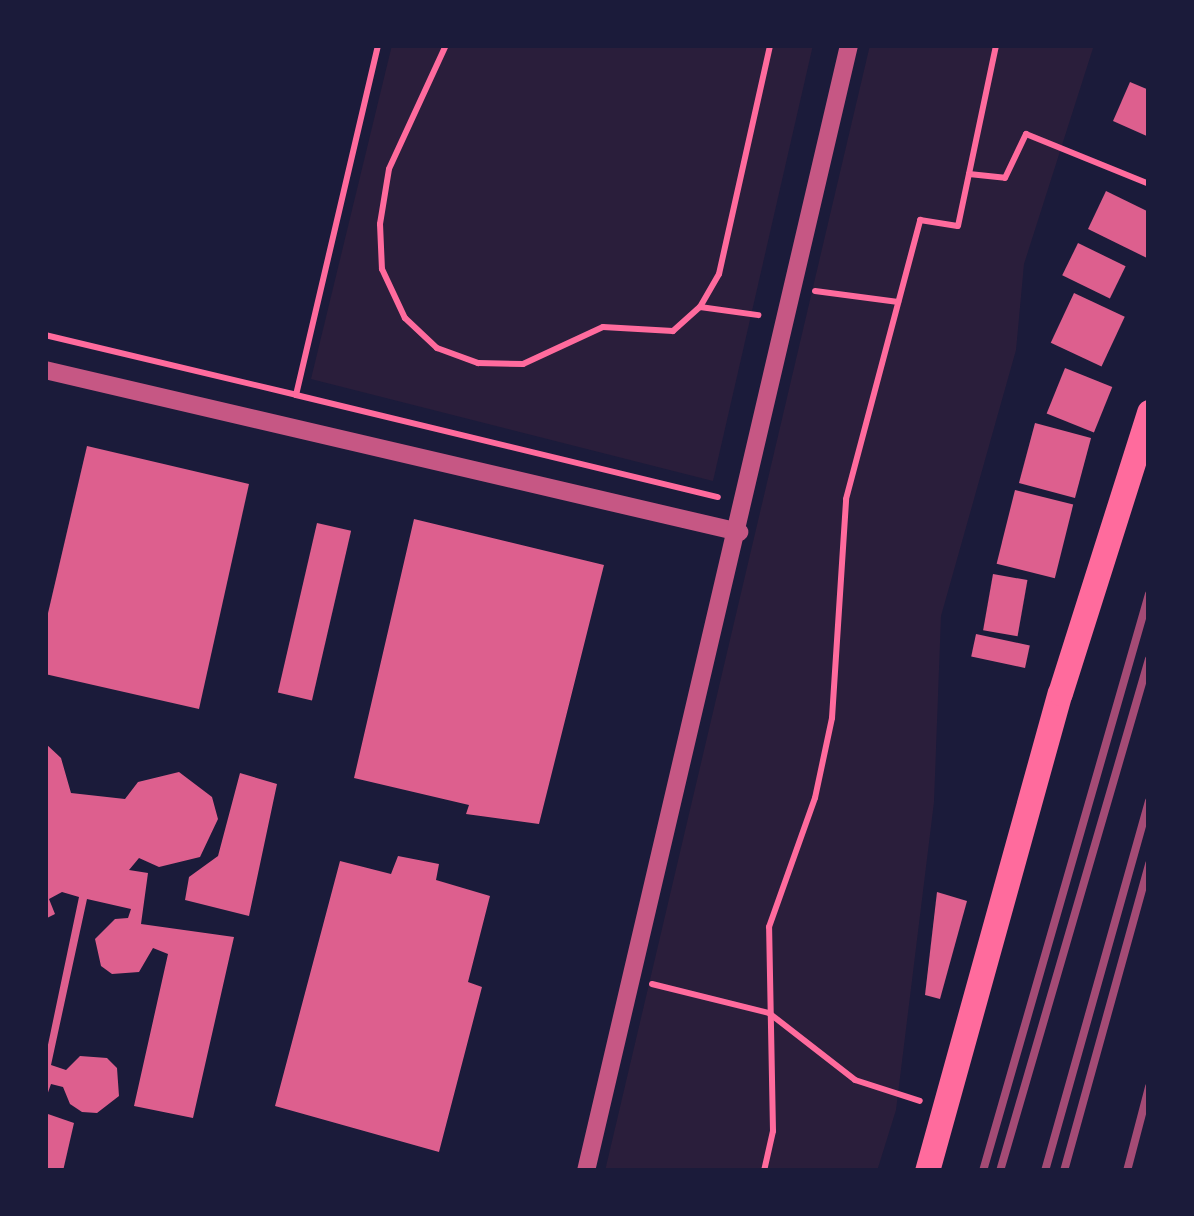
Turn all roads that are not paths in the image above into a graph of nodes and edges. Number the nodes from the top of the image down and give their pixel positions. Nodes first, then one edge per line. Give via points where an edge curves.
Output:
1 (849, 45) edge
2 (45, 370) edge
3 (1149, 412) edge
4 (739, 532) junction
5 (586, 1171) edge
6 (927, 1171) edge

1 - 4 street
2 - 4 street
3 - 6 highway via 1060,693
4 - 5 street

